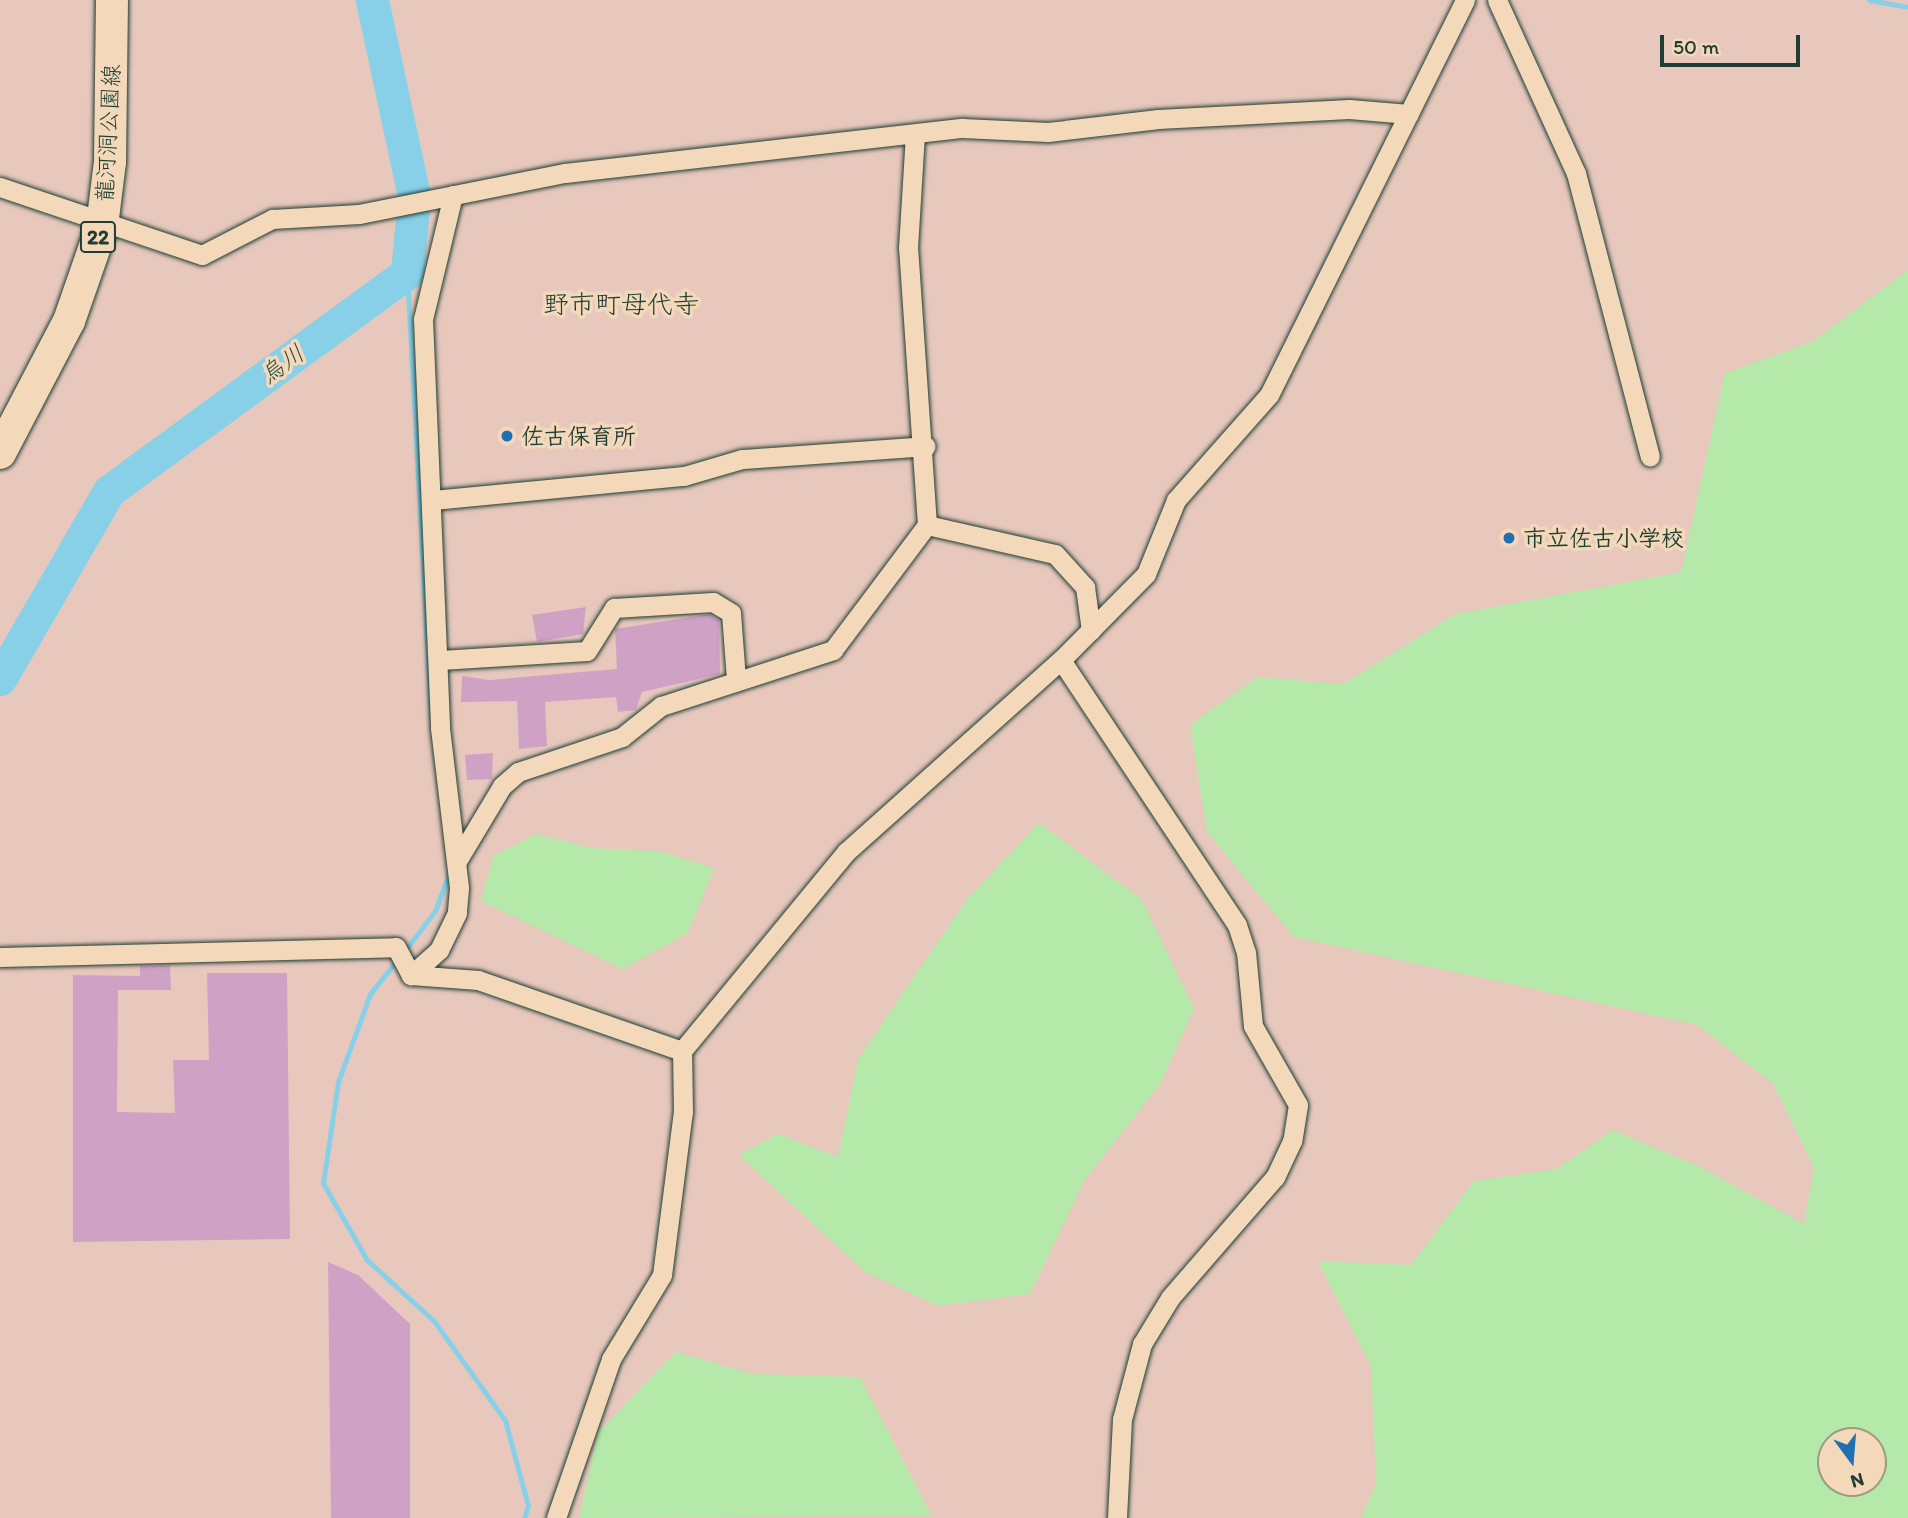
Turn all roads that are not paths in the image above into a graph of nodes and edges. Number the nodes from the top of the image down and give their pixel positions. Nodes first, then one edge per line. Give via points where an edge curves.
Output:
1 (112, 0) edge
2 (1465, 0) edge
3 (1497, 0) edge
4 (1409, 114) junction
5 (915, 135) junction
6 (0, 187) edge
7 (447, 196) junction
8 (102, 226) junction
9 (926, 446) junction
10 (0, 453) edge
11 (1650, 457) dead end
12 (433, 500) junction
13 (927, 525) junction
14 (1091, 631) junction
15 (440, 660) junction
16 (1061, 660) junction
17 (736, 681) junction
18 (457, 861) junction
19 (0, 957) edge
20 (411, 975) junction
21 (682, 1051) junction
22 (556, 1518) edge
23 (1117, 1518) edge

1 - 8 main road, 龍河洞公園線 / 22 via 110,162
2 - 4 street
3 - 11 street via 1576,173
4 - 5 street via 1349,109 1158,119 1048,132 962,128
4 - 14 street via 1269,395 1176,500 1146,574
5 - 7 street via 565,173
5 - 9 street via 908,248
6 - 8 street
7 - 8 street via 271,219 202,255
7 - 12 street via 423,319
8 - 10 main road, 龍河洞公園線 / 22 via 69,321
9 - 12 street via 742,459 684,476
9 - 13 street
12 - 15 street
13 - 14 street via 1055,554 1085,587
13 - 17 street via 833,650
14 - 16 street
15 - 17 street via 587,651 614,608 713,601 731,613
15 - 18 street via 440,728
16 - 21 street via 846,852
16 - 23 street via 1237,925 1246,951 1253,1026 1298,1105 1292,1141 1275,1177 1170,1298 1142,1344 1122,1419
17 - 18 street via 662,706 622,737 518,772 502,786
18 - 20 street via 457,913 439,950
19 - 20 street via 396,947
20 - 21 street via 478,980
21 - 22 street via 683,1112 662,1275 611,1359

